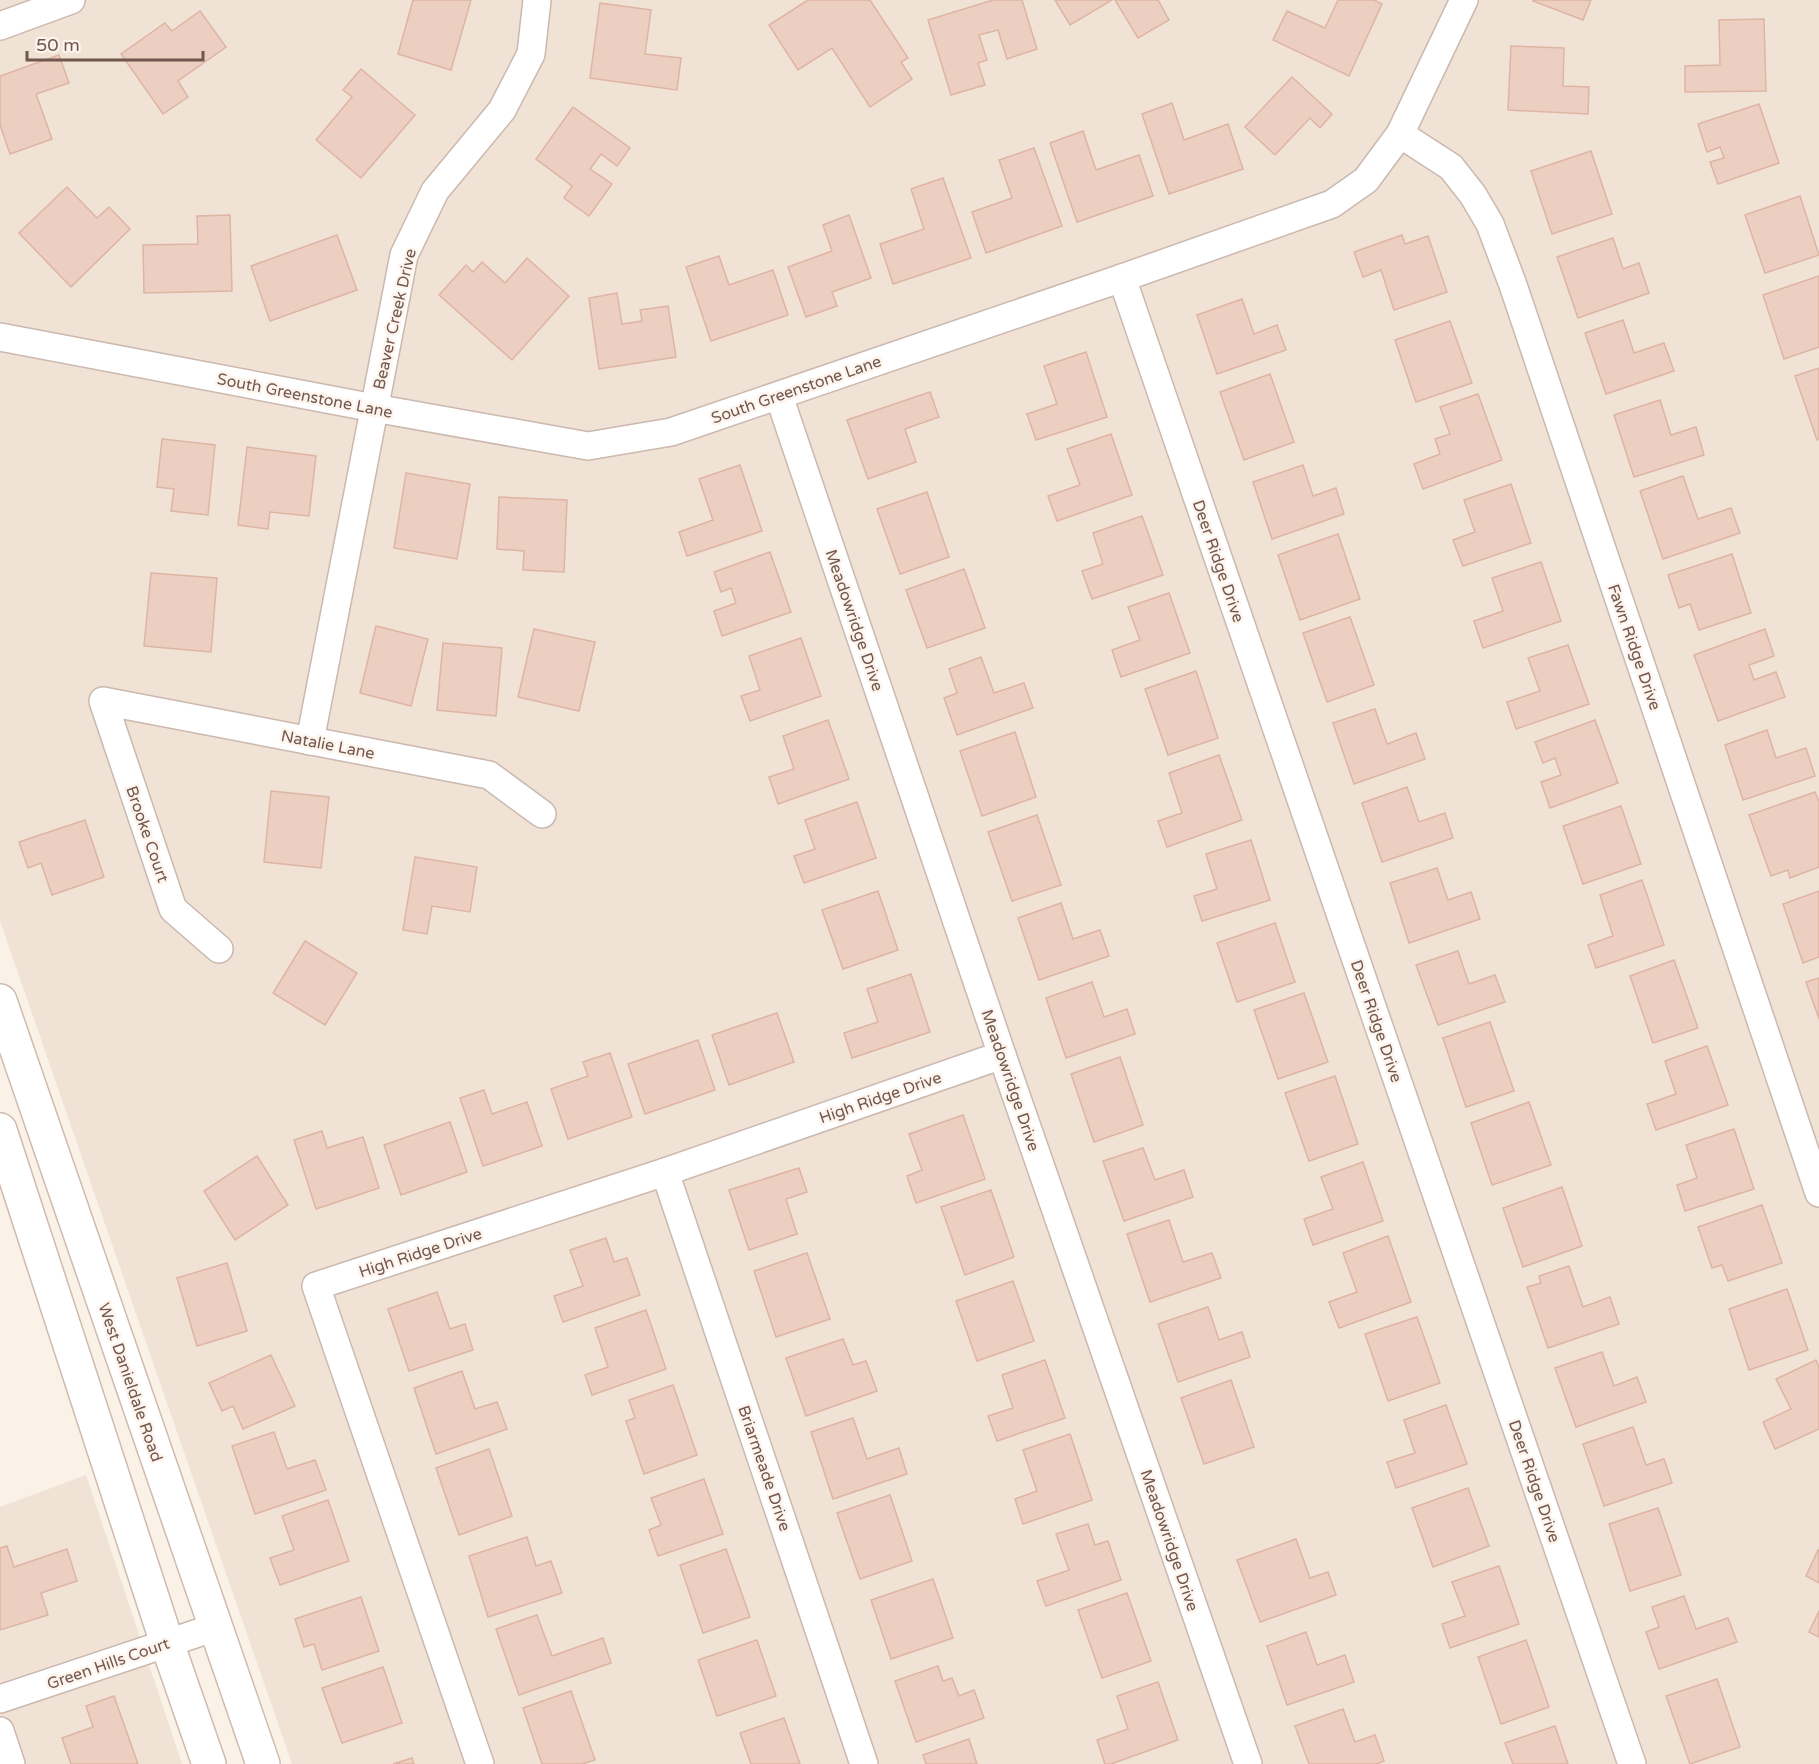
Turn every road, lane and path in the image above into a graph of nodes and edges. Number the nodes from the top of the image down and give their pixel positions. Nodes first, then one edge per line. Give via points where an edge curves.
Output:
1 (71, 0) edge
2 (537, 0) edge
3 (1464, 0) edge
4 (0, 26) edge
5 (1400, 134) junction
6 (1122, 278) junction
7 (0, 337) edge
8 (779, 396) junction
9 (374, 408) junction
10 (103, 701) joint
11 (309, 741) junction
12 (542, 814) dead end
13 (219, 949) dead end
14 (0, 1001) edge
15 (1002, 1054) junction
16 (38, 1111) junction
17 (0, 1125) edge
18 (0, 1130) edge
19 (665, 1172) junction
20 (1819, 1193) edge
21 (131, 1381) junction
22 (86, 1395) junction
23 (216, 1627) junction
24 (167, 1643) junction
25 (0, 1700) edge
26 (0, 1731) edge
27 (12, 1764) edge
28 (209, 1764) edge
29 (263, 1764) edge
30 (480, 1764) edge
31 (864, 1764) edge
32 (1248, 1764) edge
33 (1632, 1764) edge

1 - 4 street
2 - 9 street, Beaver Creek Drive via 531,54 522,73 502,110 435,191 404,255
3 - 5 street, South Greenstone Lane
5 - 6 street, South Greenstone Lane via 1366,180 1332,204
5 - 20 street, Fawn Ridge Drive via 1451,166 1490,224
6 - 8 street, South Greenstone Lane
6 - 33 street, Deer Ridge Drive
7 - 9 street, South Greenstone Lane
8 - 9 street, South Greenstone Lane via 671,432 588,446
8 - 15 street, Meadowridge Drive
9 - 11 street, Beaver Creek Drive
10 - 11 street, Natalie Lane
10 - 13 street, Brooke Court via 173,909
11 - 12 street, Natalie Lane via 489,775
14 - 16 main road, West Danieldale Road
15 - 19 street, High Ridge Drive
15 - 32 street, Meadowridge Drive
16 - 17 main road
16 - 21 main road, West Danieldale Road
18 - 22 main road
19 - 30 street, High Ridge Drive via 316,1286
19 - 31 street, Briarmeade Drive
21 - 22 main road
21 - 23 main road, West Danieldale Road
22 - 24 main road
23 - 24 street, Green Hills Court
23 - 29 main road, West Danieldale Road
24 - 25 street, Green Hills Court
24 - 28 main road
26 - 27 street

